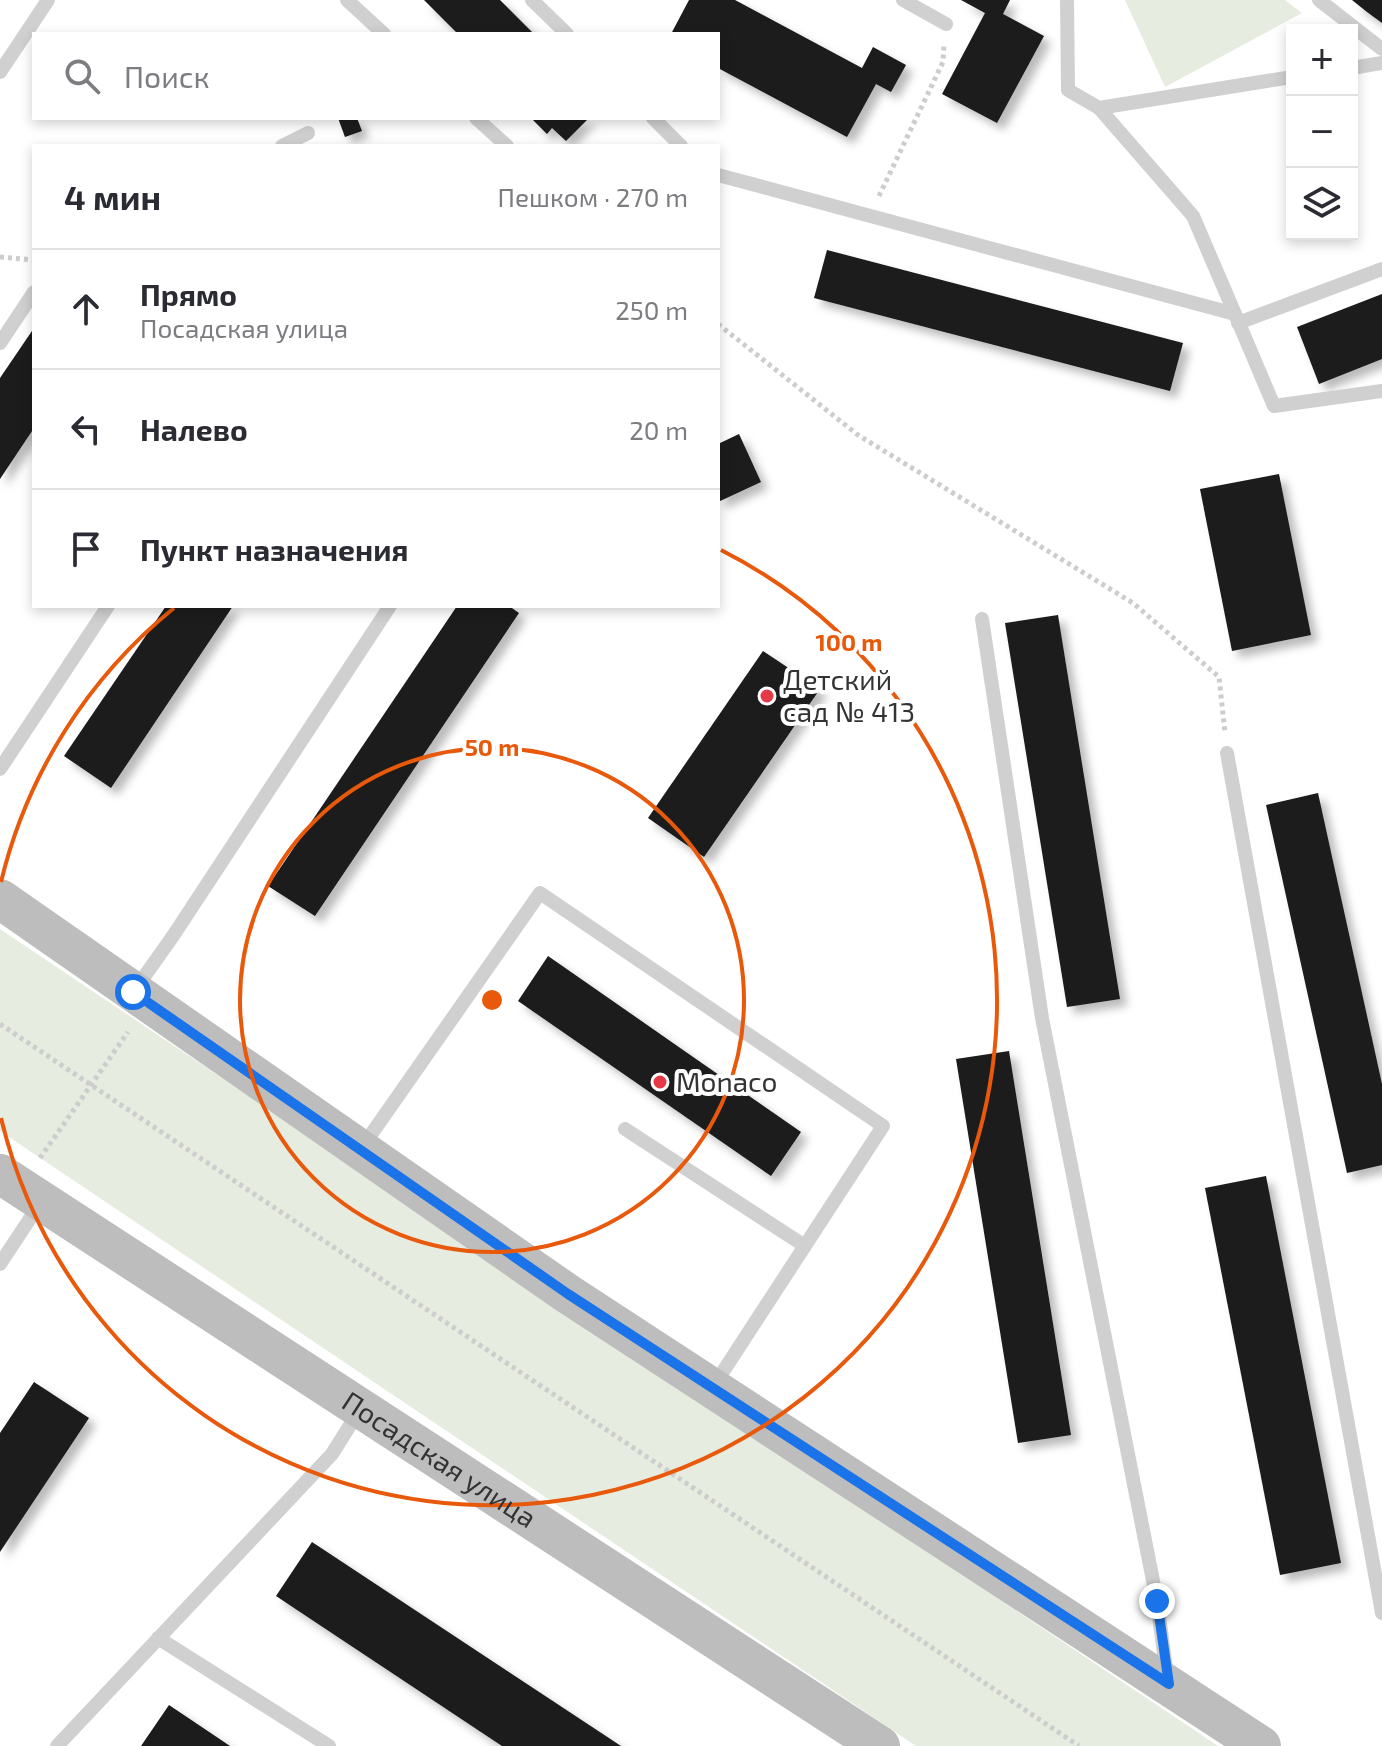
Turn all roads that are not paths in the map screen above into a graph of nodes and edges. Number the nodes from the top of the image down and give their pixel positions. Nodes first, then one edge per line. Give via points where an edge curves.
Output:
1 (48, 0) edge
2 (347, 0) edge
3 (532, 0) edge
4 (903, 0) edge
5 (1067, 0) edge
6 (1319, 0) edge
7 (946, 24) road end
8 (382, 32) edge
9 (565, 32) edge
10 (1382, 49) edge
11 (1382, 63) edge
12 (1358, 67) edge
13 (0, 72) edge
14 (1286, 78) edge
15 (1099, 108) junction
16 (478, 120) edge
17 (655, 120) edge
18 (308, 133) dead end
19 (286, 144) edge
20 (505, 144) edge
21 (679, 144) edge
22 (720, 176) edge
23 (1382, 269) edge
24 (32, 295) edge
25 (1237, 319) junction
26 (0, 343) edge
27 (1382, 391) edge
28 (107, 608) edge
29 (389, 608) edge
30 (982, 619) dead end
31 (1227, 753) road end
32 (0, 769) edge
33 (0, 899) edge
34 (141, 997) junction
35 (625, 1129) dead end
36 (360, 1150) junction
37 (20, 1187) edge
38 (805, 1246) junction
39 (0, 1264) edge
40 (712, 1389) junction
41 (362, 1408) junction
42 (1382, 1613) edge
43 (158, 1638) junction
44 (1169, 1684) junction
45 (57, 1746) edge
46 (329, 1746) edge
47 (880, 1746) edge
48 (1261, 1746) edge

1 - 13 lane
2 - 8 lane
3 - 9 lane
4 - 7 lane
5 - 15 lane via 1068,90
6 - 10 lane
11 - 12 lane
14 - 15 lane
15 - 25 lane via 1193,216
16 - 20 lane
17 - 21 lane
18 - 19 lane
22 - 25 lane
23 - 25 lane
24 - 26 lane
25 - 27 lane via 1274,406
28 - 32 lane
29 - 34 lane via 182,922
30 - 44 lane via 1042,1018
31 - 42 lane
33 - 34 street
34 - 36 street
35 - 38 lane
36 - 38 lane via 540,893 883,1126
36 - 40 street
37 - 39 lane
37 - 41 street, Посадская улица
38 - 40 lane
40 - 44 street
41 - 43 lane via 332,1454
41 - 47 street, Посадская улица
43 - 45 lane
43 - 46 lane
44 - 48 street

